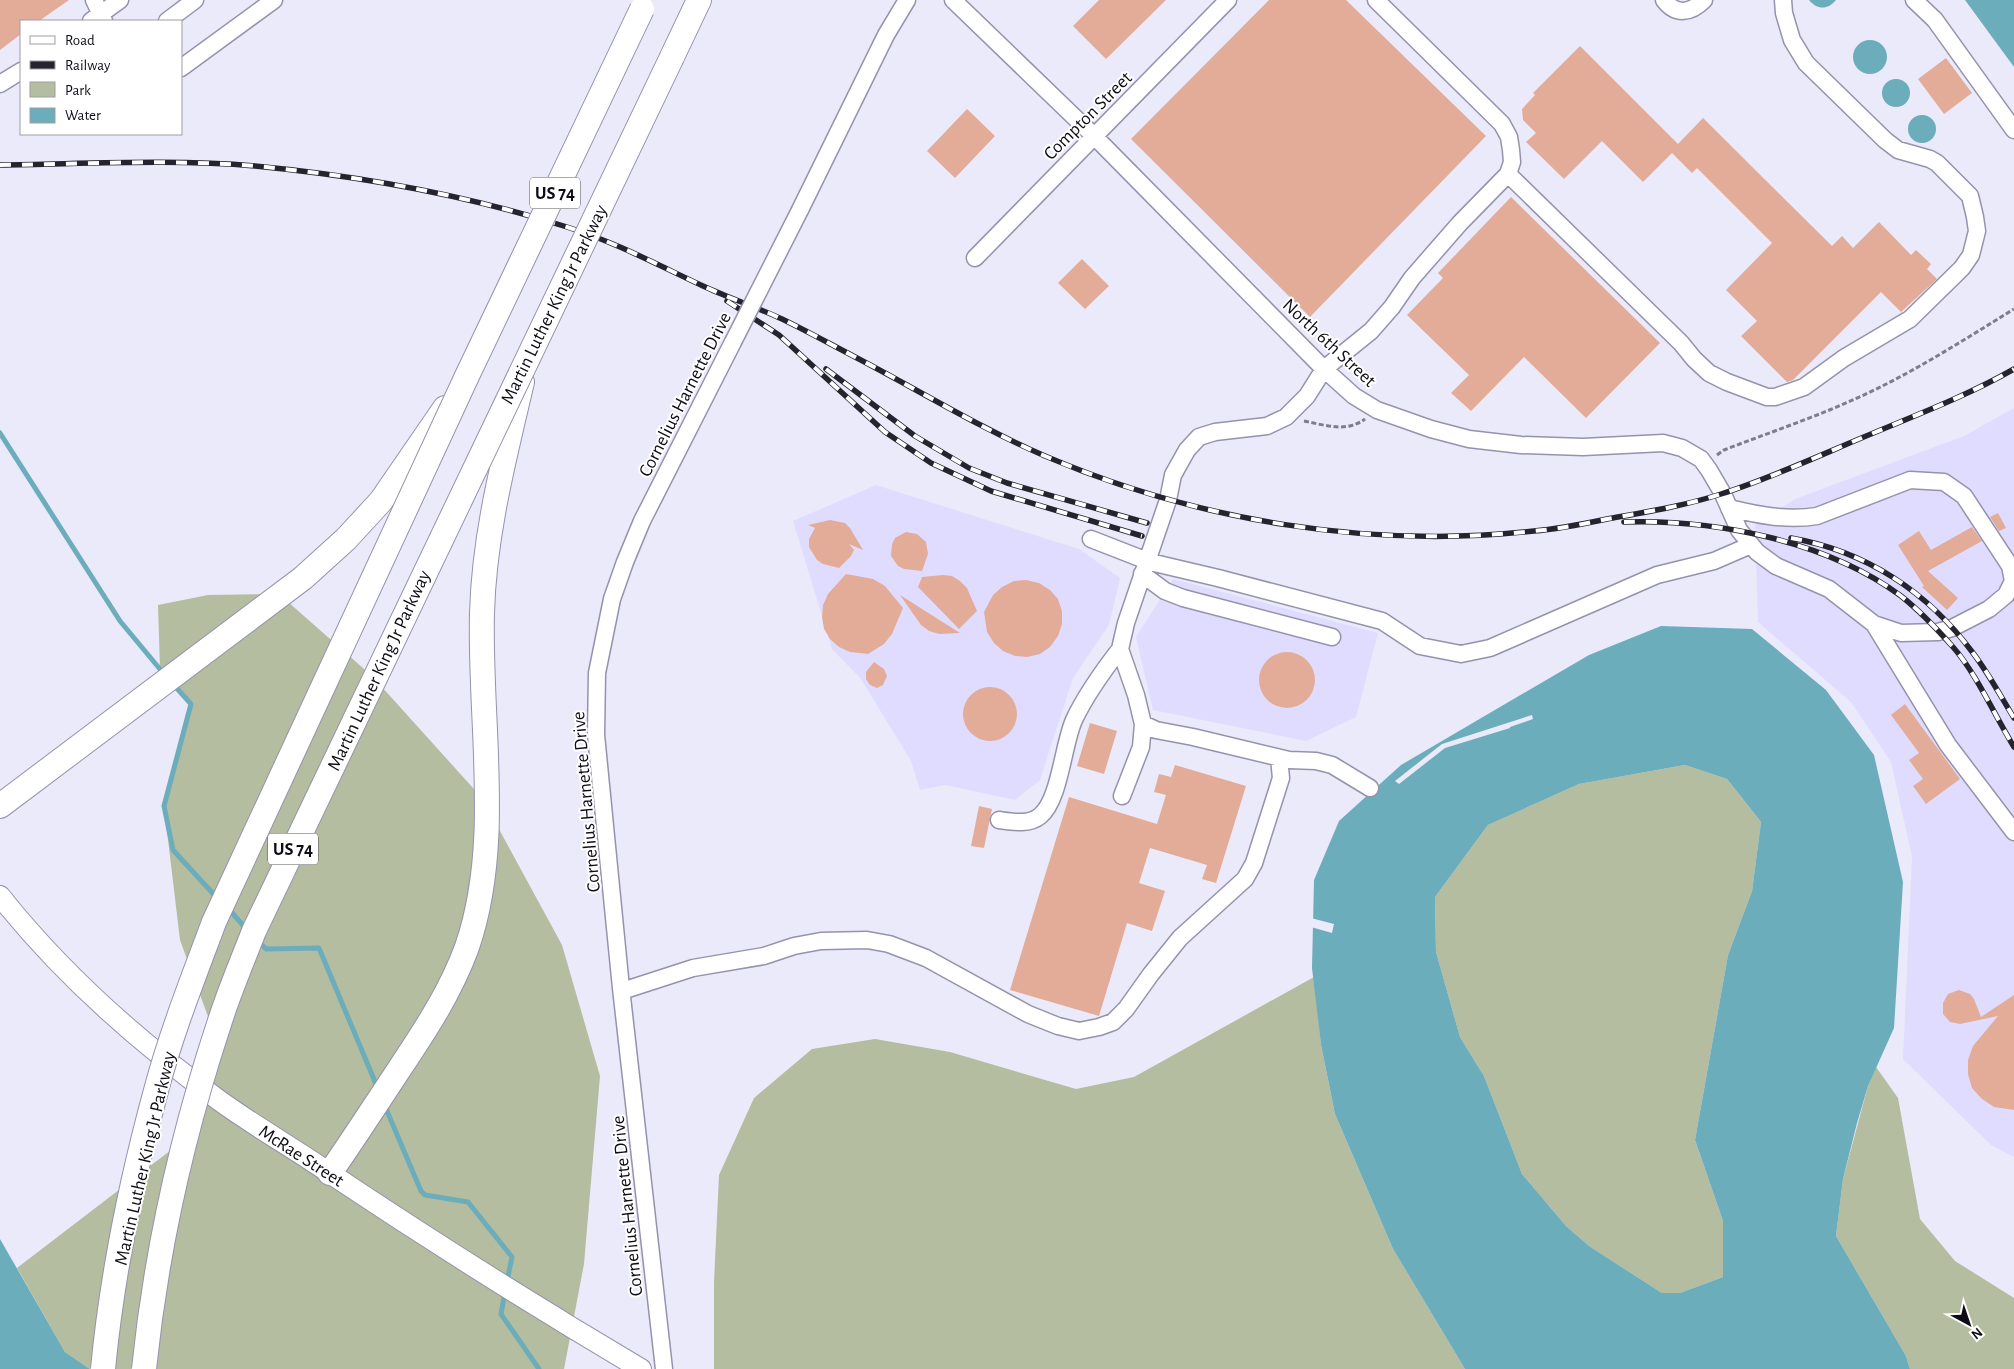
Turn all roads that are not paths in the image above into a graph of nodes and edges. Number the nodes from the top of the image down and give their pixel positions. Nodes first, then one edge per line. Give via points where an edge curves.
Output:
1 (120, 0) edge
2 (195, 0) edge
3 (274, 0) edge
4 (699, 0) edge
5 (907, 0) edge
6 (953, 0) edge
7 (1228, 0) edge
8 (1376, 0) edge
9 (1664, 0) edge
10 (1704, 0) edge
11 (1783, 0) edge
12 (1914, 0) edge
13 (644, 5) edge
14 (97, 14) edge
15 (168, 20) edge
16 (182, 67) edge
17 (20, 73) edge
18 (0, 84) edge
19 (2014, 130) edge
20 (1094, 136) junction
21 (1508, 174) junction
22 (974, 258) dead end
23 (527, 360) junction
24 (1324, 369) junction
25 (467, 376) junction
26 (1726, 501) junction
27 (1091, 540) dead end
28 (1751, 545) junction
29 (1144, 568) junction
30 (1874, 624) junction
31 (1332, 637) dead end
32 (1120, 649) junction
33 (1143, 724) junction
34 (1279, 758) junction
35 (1370, 788) dead end
36 (1122, 796) dead end
37 (0, 806) edge
38 (999, 820) dead end
39 (2014, 832) edge
40 (0, 896) edge
41 (622, 991) junction
42 (330, 1173) junction
43 (103, 1369) edge
44 (144, 1369) edge
45 (641, 1369) edge
46 (664, 1369) edge

1 - 14 street
2 - 15 street
3 - 16 street
4 - 23 highway, Martin Luther King Jr Parkway / US 74, bridge
5 - 41 street, Cornelius Harnette Drive, bridge via 882,43 642,521 612,599 597,673 596,735
6 - 20 street, North 6th Street
7 - 20 street, Compton Street
8 - 21 street via 1502,124 1511,150
9 - 10 street via 1670,7 1684,12
11 - 21 street via 1792,40 1806,63 1898,150 1937,163 1970,196 1977,231 1971,255 1962,268 1910,319 1844,358 1804,387 1784,396 1767,397 1709,373
12 - 19 street via 1935,20
13 - 25 highway, Martin Luther King Jr Parkway / US 74, bridge
17 - 18 street
20 - 22 street, Compton Street
20 - 24 street, North 6th Street
21 - 24 street via 1412,278 1371,331
23 - 42 highway, bridge via 492,513 484,577 481,663 487,824 482,885 476,913 460,964 434,1017
23 - 44 highway, Martin Luther King Jr Parkway / US 74, bridge via 254,931 219,1023 191,1117 167,1218
24 - 26 street, North 6th Street via 1354,396 1377,410 1431,429 1500,444 1583,446 1663,443 1688,450 1701,459
24 - 29 street via 1307,396 1286,417 1267,426 1199,437 1187,450 1172,475 1168,500
25 - 37 highway, bridge via 381,501 346,539 303,578
25 - 43 highway, Martin Luther King Jr Parkway / US 74, bridge via 214,922 183,1006 157,1086 122,1241
26 - 28 street, North 6th Street via 1739,530
26 - 30 street via 1768,517 1807,518 1910,480 1944,482 1964,496 2010,566 2013,581 2006,595 1988,609 1938,632 1901,633
27 - 29 street
28 - 29 street via 1714,561 1657,576 1490,648 1460,654 1420,646 1382,621 1218,578
28 - 30 street, North 6th Street via 1776,566 1829,589
29 - 31 street via 1165,591 1183,598
29 - 32 street
30 - 39 street via 1948,745
32 - 33 street
32 - 38 street via 1098,677 1074,721 1051,801 1040,816 1024,822
33 - 34 street via 1156,730
33 - 36 street via 1141,747
34 - 35 street via 1332,765
34 - 41 street via 1281,778 1254,863 1245,879 1180,938 1113,1022 1079,1031 1058,1026 1028,1014 926,958 889,944 867,940 821,941 794,946 764,956 693,968
40 - 42 main road, McRae Street, bridge via 106,1007 180,1071 259,1128
41 - 46 street, Cornelius Harnette Drive
42 - 45 main road, McRae Street

